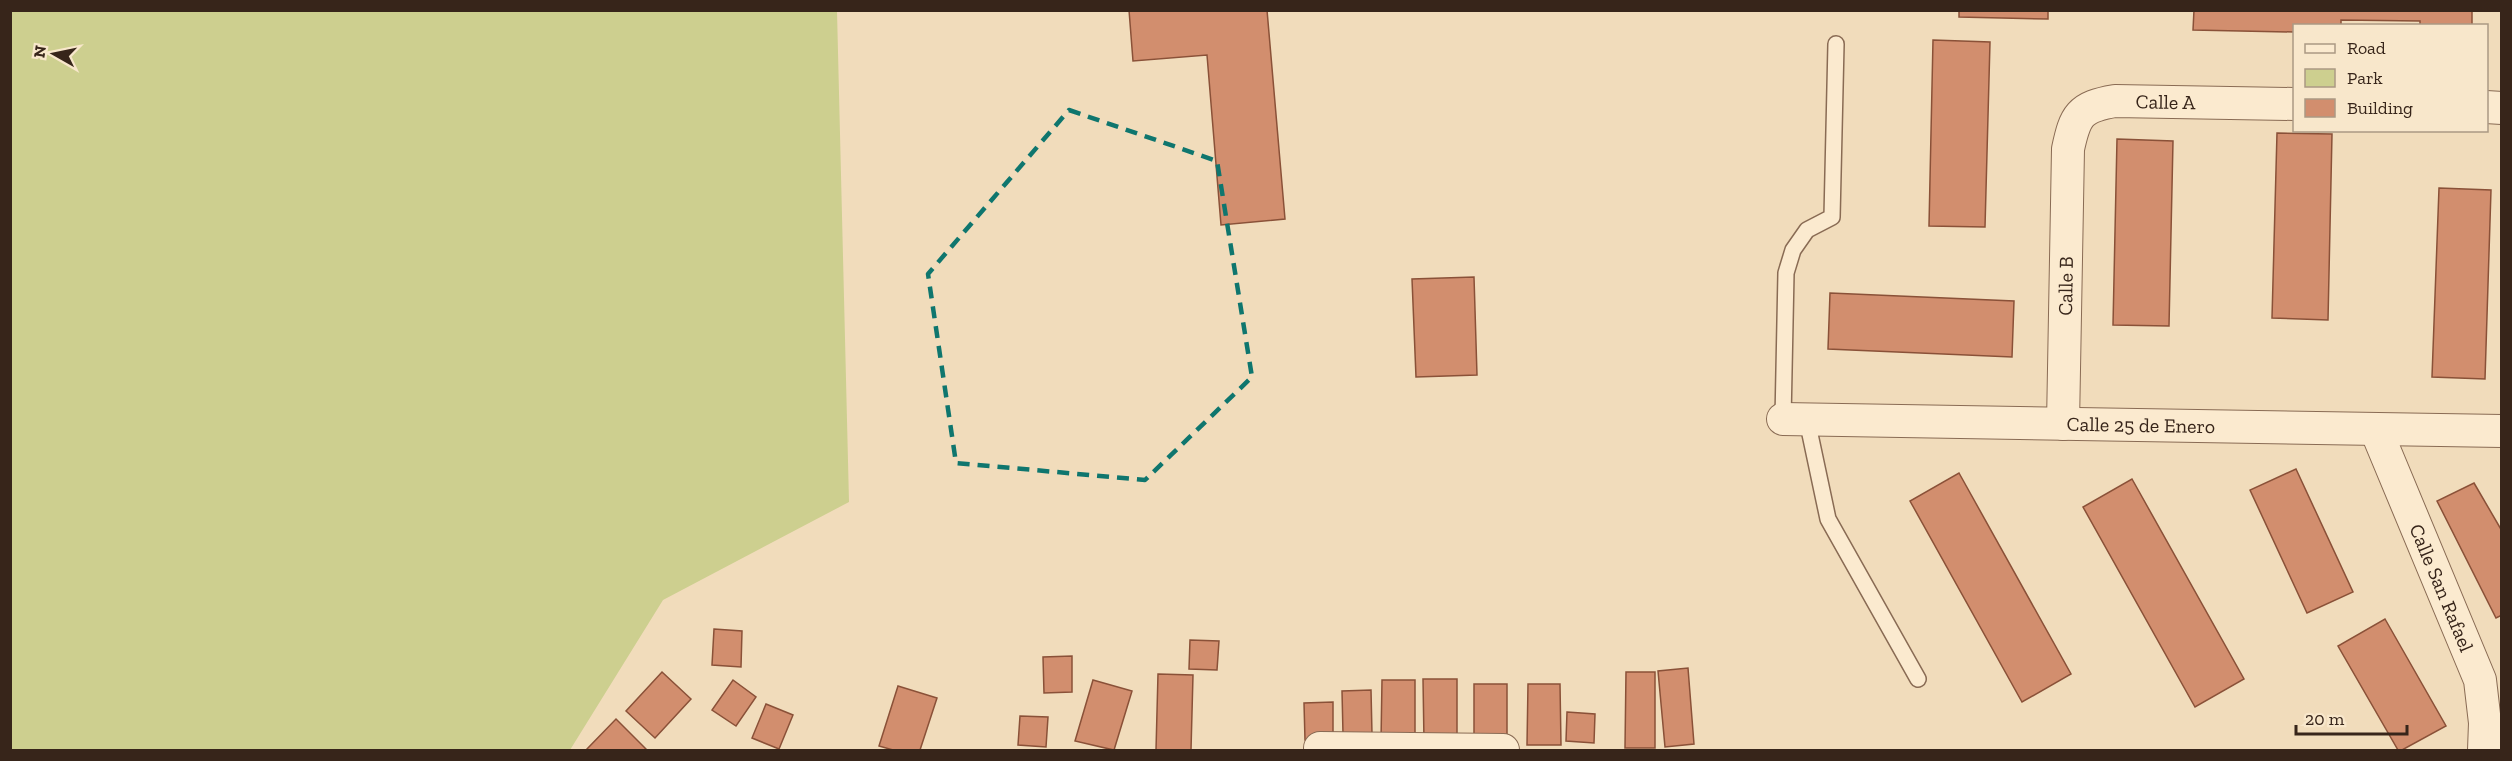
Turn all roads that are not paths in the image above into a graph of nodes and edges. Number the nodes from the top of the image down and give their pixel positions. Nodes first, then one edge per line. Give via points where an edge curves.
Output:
1 (1836, 44) dead end
2 (2293, 104) edge
3 (2068, 149) joint
4 (1795, 420) junction
5 (2062, 424) junction
6 (2376, 430) junction
7 (2502, 431) edge
8 (1918, 680) dead end
9 (1320, 748) dead end
10 (1503, 750) edge
11 (2484, 750) edge

1 - 4 lane via 1832,217 1807,230 1793,250 1786,273
2 - 3 street, Calle A via 2115,101 2093,105 2074,122
3 - 5 street, Calle B
4 - 5 street, Calle 25 de Enero
4 - 8 lane via 1828,519
5 - 6 street, Calle 25 de Enero
6 - 7 street, Calle 25 de Enero
6 - 11 street, Calle San Rafael via 2480,680
9 - 10 street

